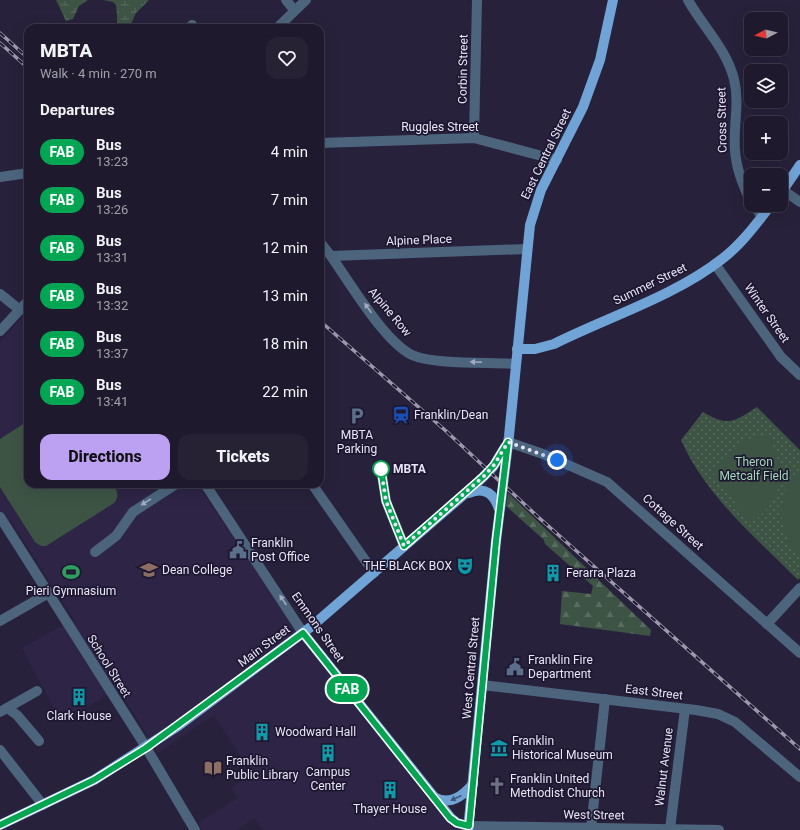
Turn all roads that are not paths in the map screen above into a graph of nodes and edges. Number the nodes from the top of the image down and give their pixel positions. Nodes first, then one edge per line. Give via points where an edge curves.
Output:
1 (286, 0) edge
2 (306, 0) edge
3 (477, 0) edge
4 (613, 0) edge
5 (688, 0) edge
6 (294, 10) junction
7 (281, 24) edge
8 (474, 138) junction
9 (324, 142) edge
10 (557, 160) junction
11 (800, 165) edge
12 (24, 174) edge
13 (0, 177) edge
14 (788, 182) edge
15 (744, 183) edge
16 (788, 195) edge
17 (800, 202) edge
18 (759, 212) edge
19 (765, 212) edge
20 (762, 216) junction
21 (324, 247) edge
22 (526, 249) junction
23 (332, 256) junction
24 (715, 264) junction
25 (0, 294) edge
26 (24, 306) edge
27 (20, 310) junction
28 (0, 331) edge
29 (517, 349) junction
30 (515, 364) junction
31 (800, 375) edge
32 (508, 442) junction
33 (381, 469) dead end
34 (170, 488) edge
35 (208, 488) edge
36 (315, 488) edge
37 (464, 494) junction
38 (499, 509) junction
39 (0, 517) edge
40 (404, 546) junction
41 (96, 552) dead end
42 (374, 573) junction
43 (800, 588) edge
44 (47, 594) junction
45 (0, 622) edge
46 (767, 624) junction
47 (303, 633) junction
48 (800, 653) edge
49 (482, 685) junction
50 (37, 691) dead end
51 (605, 700) junction
52 (684, 709) junction
53 (4, 710) edge
54 (39, 741) dead end
55 (146, 748) junction
56 (0, 750) edge
57 (800, 777) edge
58 (473, 784) junction
59 (434, 797) junction
60 (43, 805) junction
61 (0, 825) edge
62 (468, 828) edge
63 (591, 828) junction
64 (670, 829) edge
65 (195, 830) edge
66 (691, 830) edge
67 (719, 830) edge

1 - 6 street
2 - 6 street
3 - 8 street, Corbin Street
4 - 10 main road, East Central Street via 600,60 583,107
5 - 15 street, Cross Street via 721,47 732,74 737,100 736,162
6 - 7 street
8 - 9 street, Ruggles Street
8 - 10 street, Ruggles Street
10 - 22 main road, East Central Street via 534,207
11 - 14 main road
12 - 13 street
16 - 17 street
18 - 20 street
19 - 20 main road, Summer Street
20 - 24 main road, Summer Street via 734,248
21 - 23 street
22 - 23 street, Alpine Place
22 - 29 main road, East Central Street
30 -> 23 street, Alpine Row via 448,361 411,354 393,340 375,319
24 - 29 main road, Summer Street via 689,281 554,344 535,349
24 - 31 street, Winter Street via 781,357
25 - 27 street
26 - 27 street
27 - 28 street
29 - 30 main road, East Central Street
30 - 32 main road, East Central Street
32 - 37 main road, Main Street via 493,467
32 - 38 main road, West Central Street
32 - 46 street, Cottage Street via 607,482
33 - 40 street via 386,501
34 -> 41 street via 137,508 129,515 116,536
47 -> 35 street, Emmons Street
36 - 42 street
37 - 38 main road via 485,490 494,496
37 - 40 main road, Main Street
38 - 49 main road, West Central Street
39 - 44 street, School Street
40 - 42 main road, Main Street
42 - 47 main road, Main Street
43 - 46 street
44 - 45 street
44 - 55 street, School Street
46 - 48 street, Cottage Street
47 - 55 main road, Main Street
47 - 59 main road, Emmons Street
49 - 51 street, East Street
49 - 58 main road, West Central Street
50 - 53 street
51 - 52 street, East Street
51 - 63 street
52 - 57 street, East Street via 718,714 735,722
52 - 64 street, Walnut Avenue
53 - 54 street via 17,715
55 - 60 main road, Main Street via 94,780
55 - 65 street, School Street
56 - 60 street
58 -> 59 main road via 452,800 444,801
58 - 62 main road, West Central Street
59 - 62 main road, Emmons Street via 454,821
60 - 61 main road, Main Street
62 - 63 street, West Street
63 - 64 street, West Street
64 - 66 street, West Street
66 - 67 street, West Street

